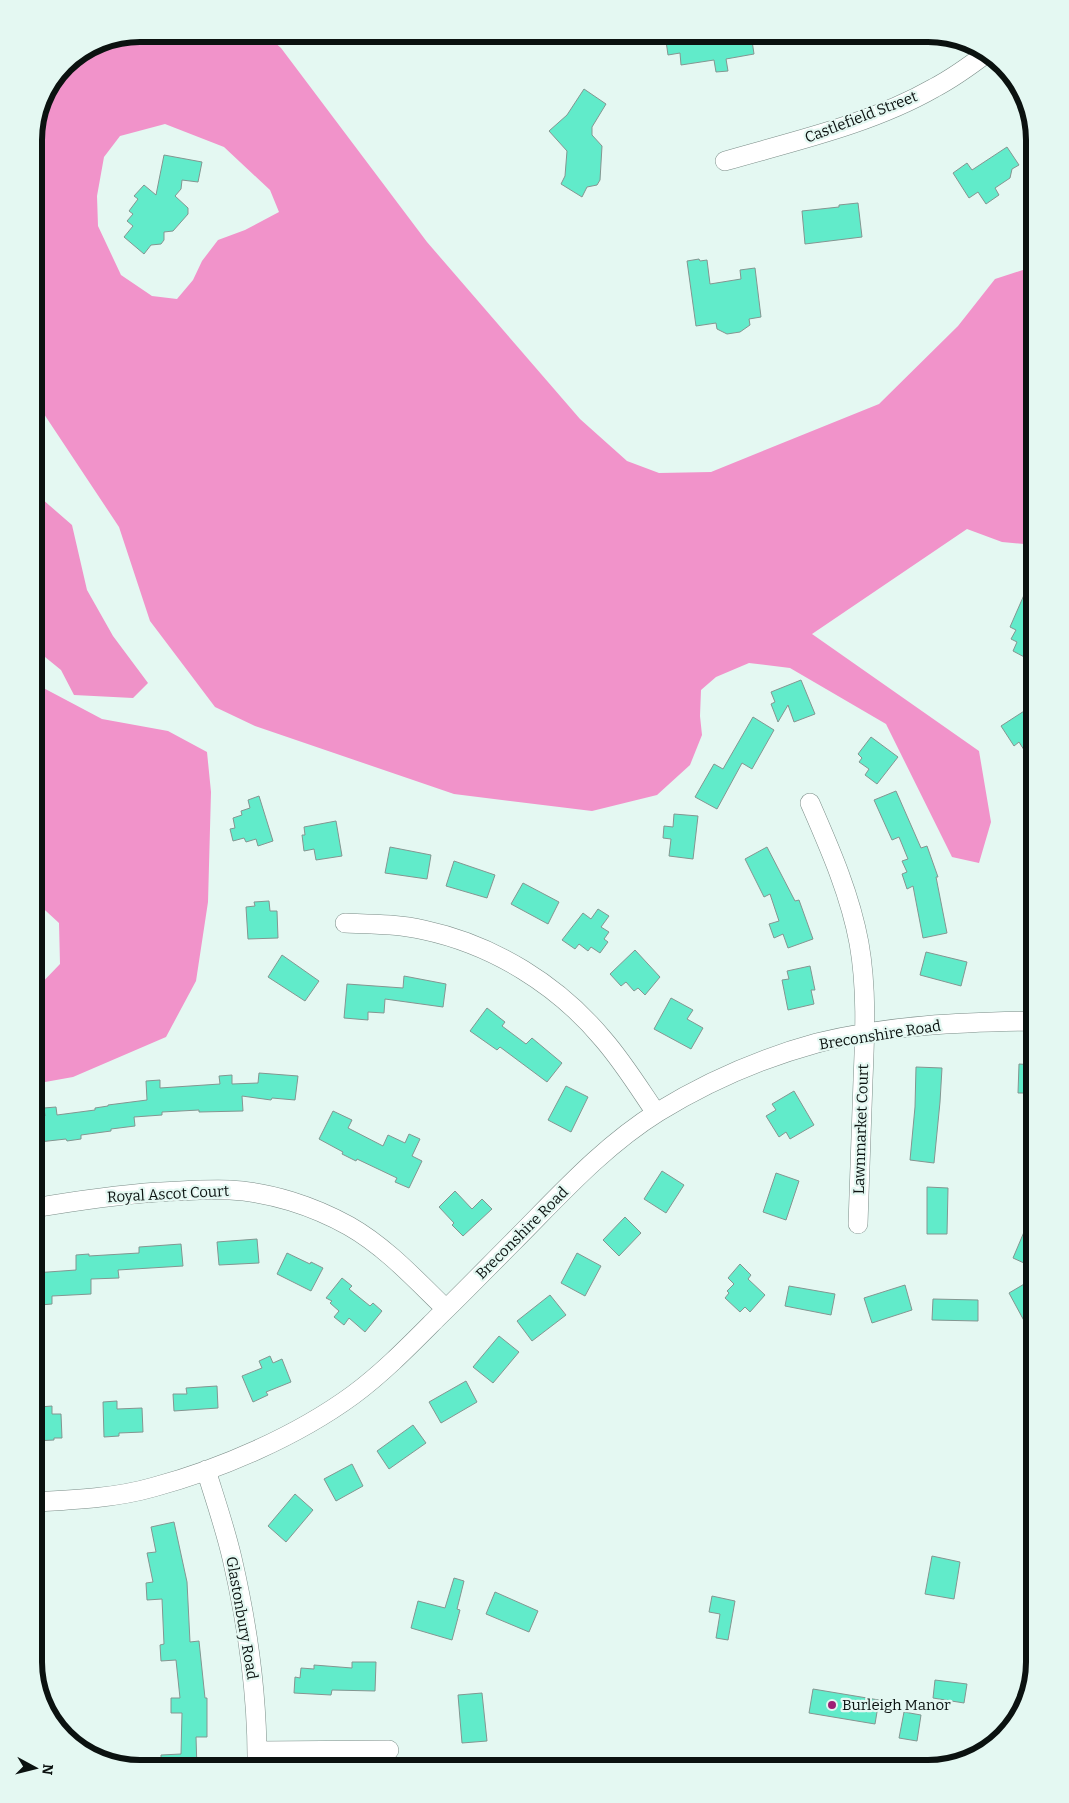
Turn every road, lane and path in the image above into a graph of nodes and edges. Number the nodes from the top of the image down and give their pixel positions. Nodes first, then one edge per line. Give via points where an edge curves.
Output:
1 (981, 58) edge
2 (725, 161) dead end
3 (810, 803) dead end
4 (345, 923) dead end
5 (1026, 1021) edge
6 (865, 1034) junction
7 (656, 1114) junction
8 (42, 1206) edge
9 (858, 1224) dead end
10 (446, 1309) junction
11 (206, 1470) junction
12 (42, 1501) edge
13 (389, 1750) dead end
14 (257, 1760) edge

1 - 2 street, Castlefield Street via 933,89 898,105 855,122
3 - 6 street, Lawnmarket Court via 848,896 859,944
4 - 7 street via 424,930 495,954 522,969 576,1010 603,1038
5 - 6 street, Breconshire Road via 936,1025
6 - 7 street, Breconshire Road via 817,1044 732,1073
6 - 9 street, Lawnmarket Court
7 - 10 street, Breconshire Road via 612,1146 578,1177
8 - 10 street, Royal Ascot Court via 129,1194 201,1190 231,1190 292,1202 349,1226 376,1244
10 - 11 street, Breconshire Road via 404,1352 352,1396 258,1450
11 - 12 street, Breconshire Road via 153,1488
11 - 14 street, Glastonbury Road via 232,1556 244,1614 253,1678
13 - 14 street

